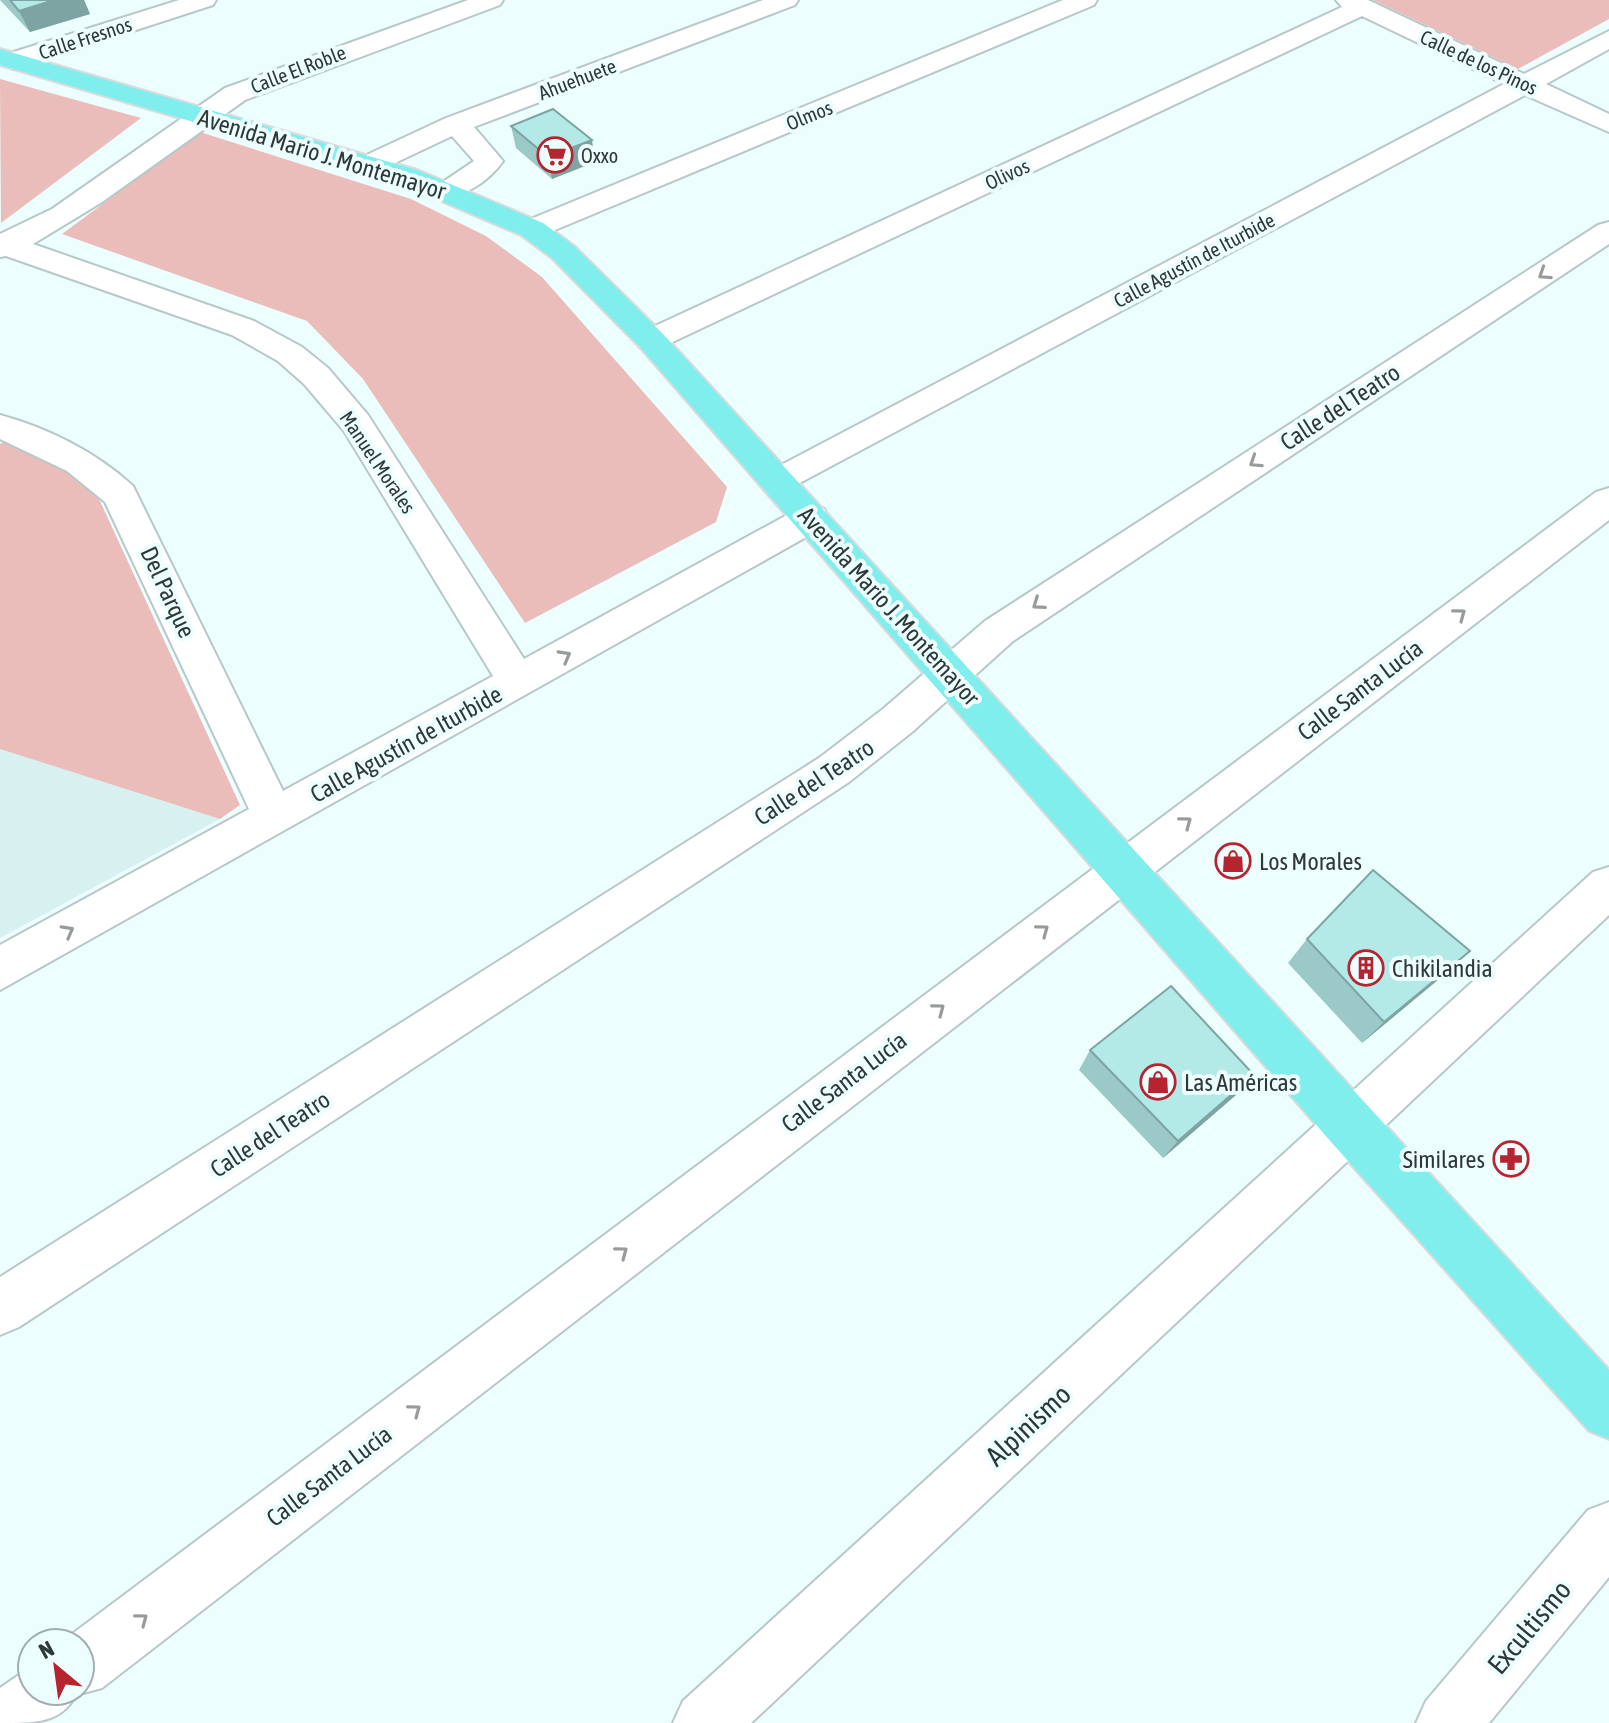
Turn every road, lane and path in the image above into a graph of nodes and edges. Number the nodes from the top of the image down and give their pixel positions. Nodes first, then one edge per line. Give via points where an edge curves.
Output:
1 (204, 0) edge
2 (491, 0) edge
3 (786, 0) edge
4 (1085, 0) edge
5 (1355, 3) edge
6 (1609, 39) edge
7 (6, 59) edge
8 (1526, 84) junction
9 (198, 115) junction
10 (456, 124) junction
11 (1609, 124) edge
12 (370, 164) junction
13 (446, 190) junction
14 (532, 229) junction
15 (1609, 231) edge
16 (2, 245) edge
17 (651, 340) junction
18 (0, 426) edge
19 (779, 482) junction
20 (1609, 501) edge
21 (811, 518) junction
22 (948, 673) junction
23 (518, 682) junction
24 (274, 817) junction
25 (1124, 869) junction
26 (1609, 886) edge
27 (0, 969) edge
28 (1350, 1126) junction
29 (0, 1308) edge
30 (1609, 1411) edge
31 (1609, 1531) edge
32 (96, 1654) edge
33 (26, 1707) edge
34 (5, 1723) edge
35 (705, 1723) edge
36 (1448, 1723) edge

1 - 7 street, Calle Fresnos
2 - 9 street, Calle El Roble via 277,76
3 - 10 street, Ahuehuete
4 - 14 street, Olmos
5 - 8 street, Calle de los Pinos
5 - 17 street, Olivos
6 - 8 street, Calle Agustín de Iturbide
7 - 9 main road, Avenida Mario J. Montemayor
8 - 11 street, Calle de los Pinos
8 - 19 street, Calle Agustín de Iturbide
9 - 12 main road, Avenida Mario J. Montemayor
9 - 16 street, Calle El Roble via 51,223
10 - 12 street, Ahuehuete
10 - 13 street via 489,161
12 - 13 main road, Avenida Mario J. Montemayor
13 - 14 main road, Avenida Mario J. Montemayor
14 - 17 main road, Avenida Mario J. Montemayor via 563,252
15 -> 22 street, Calle del Teatro via 1072,581
16 - 23 street, Manuel Morales via 243,328 290,354 316,376 356,423
17 - 19 main road, Avenida Mario J. Montemayor
18 - 24 street, Del Parque via 73,457 97,471 120,495
19 - 21 main road, Avenida Mario J. Montemayor
25 -> 20 street, Calle Santa Lucía
21 - 22 main road, Avenida Mario J. Montemayor
23 -> 21 street, Calle Agustín de Iturbide
22 - 25 main road, Avenida Mario J. Montemayor
22 - 29 street, Calle del Teatro via 899,722 834,770
23 - 24 street, Calle Agustín de Iturbide
27 -> 24 street, Calle Agustín de Iturbide
25 - 28 main road, Avenida Mario J. Montemayor
32 -> 25 street, Calle Santa Lucía
26 - 28 street, Alpinismo
28 - 30 main road, Avenida Mario J. Montemayor
28 - 35 street, Alpinismo
31 - 36 street, Excultismo
33 - 34 street

